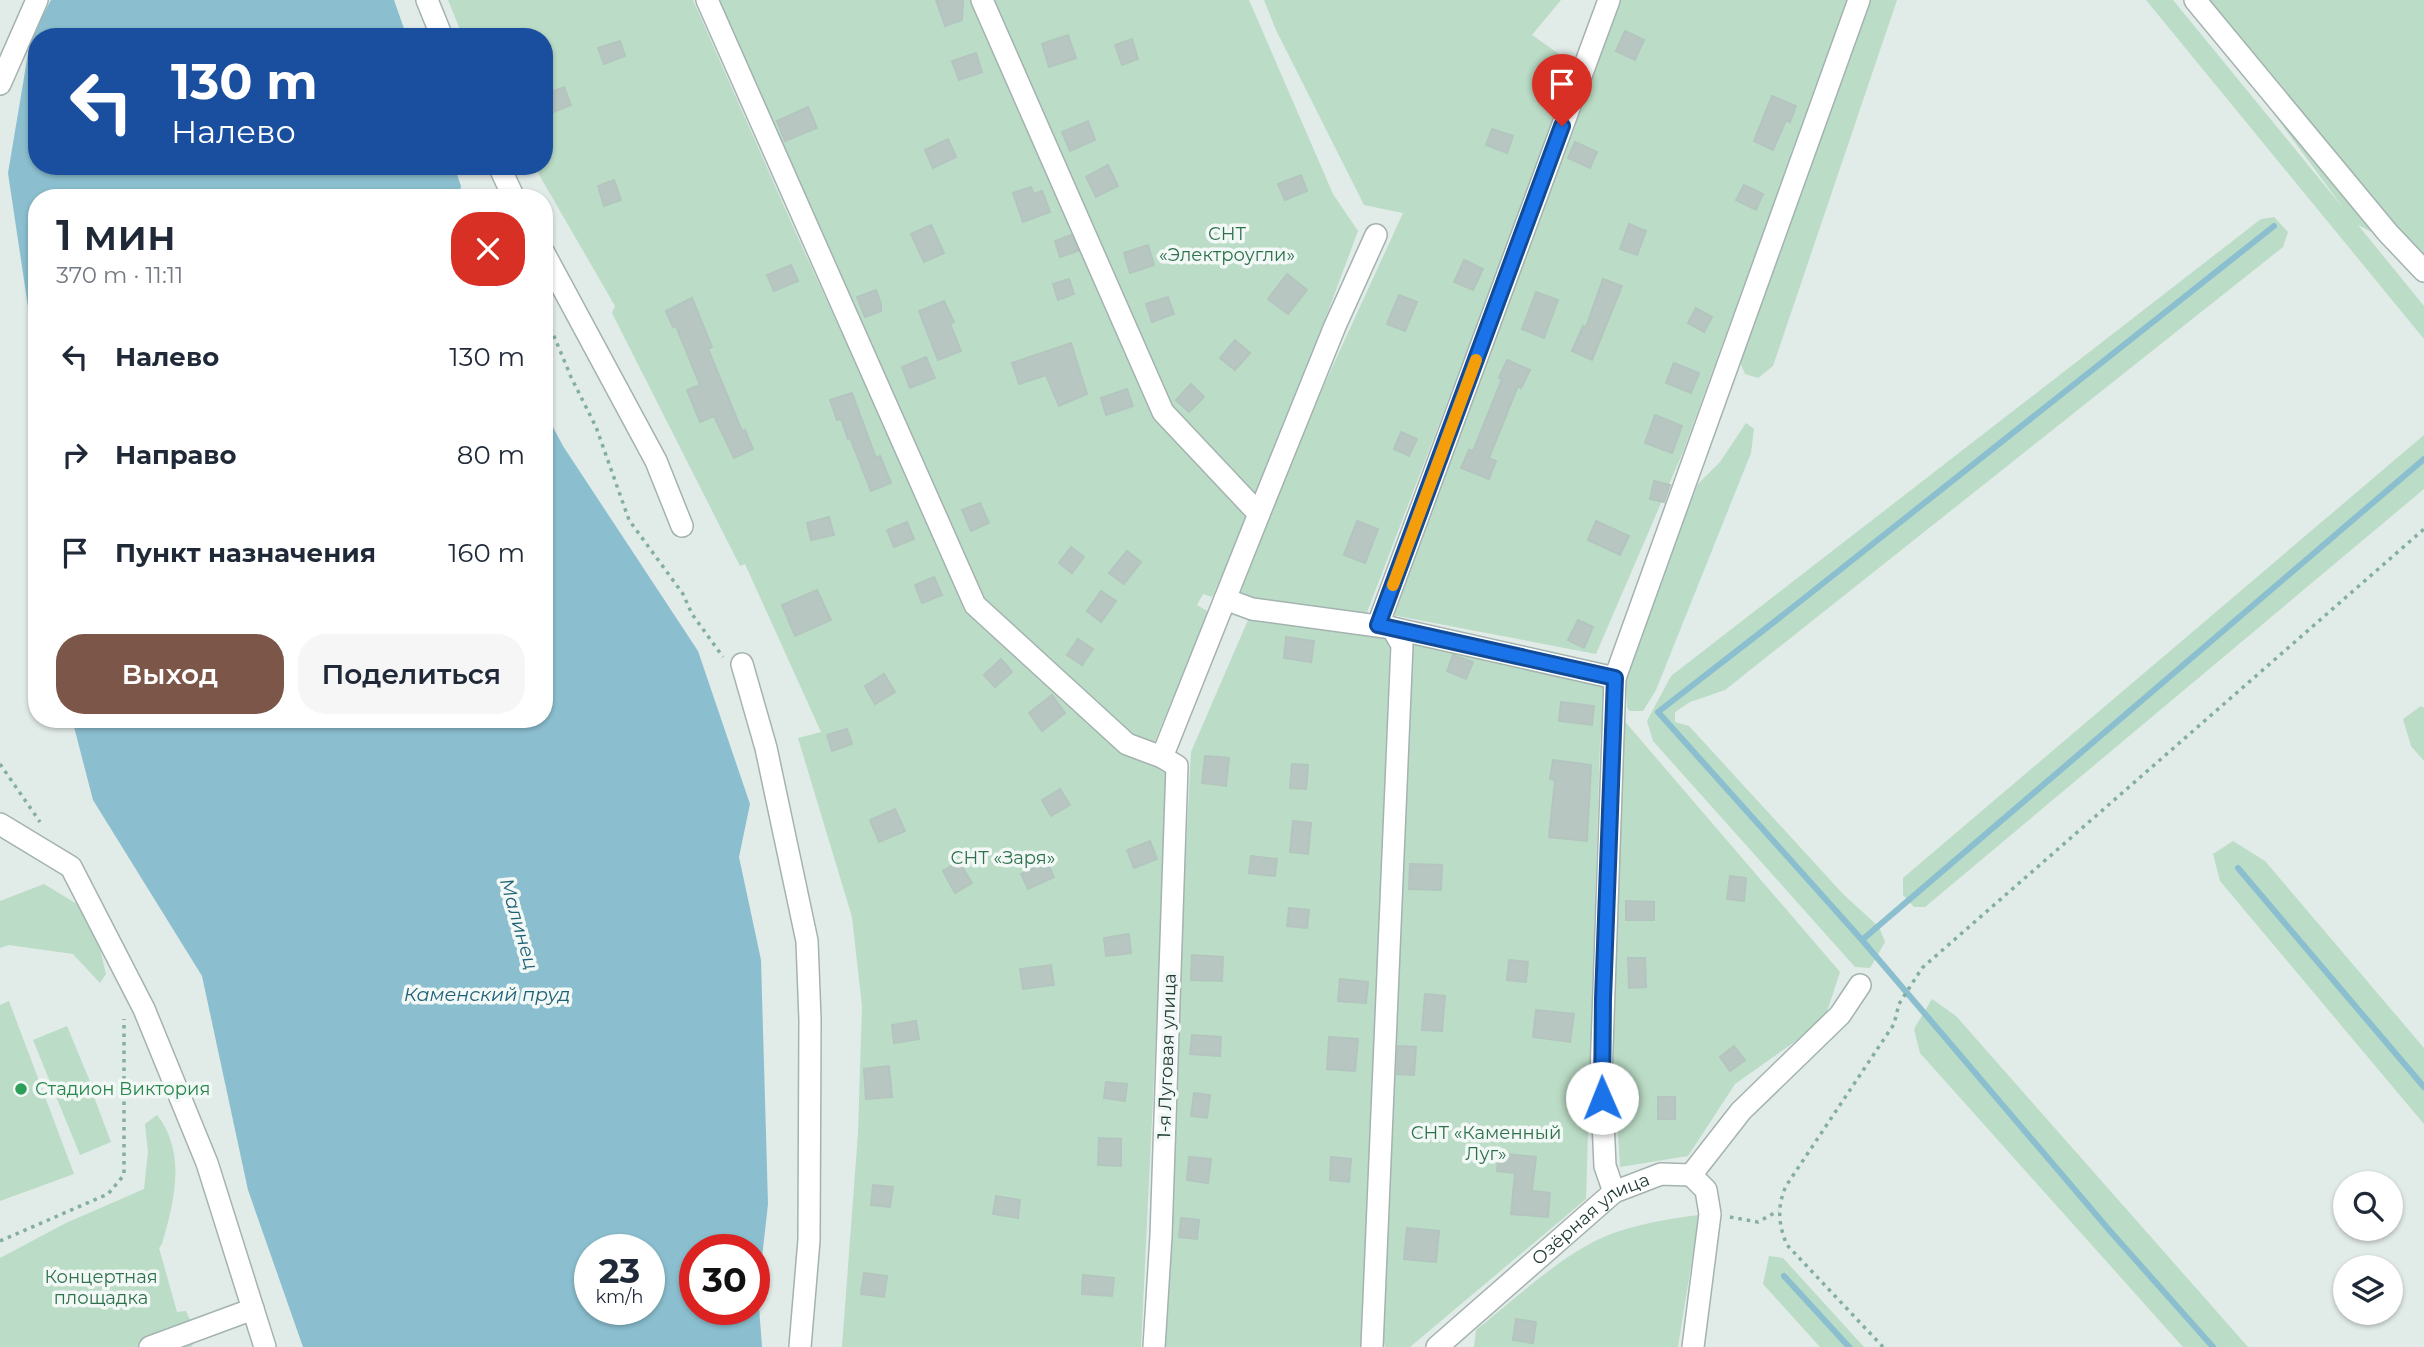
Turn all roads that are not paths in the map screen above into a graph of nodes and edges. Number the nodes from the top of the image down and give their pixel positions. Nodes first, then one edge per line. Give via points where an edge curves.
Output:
1 (37, 0) edge
2 (427, 0) edge
3 (707, 0) edge
4 (982, 0) edge
5 (1609, 0) edge
6 (1859, 0) edge
7 (2195, 0) edge
8 (438, 28) edge
9 (0, 84) edge
10 (1377, 235) dead end
11 (553, 270) edge
12 (2424, 271) edge
13 (1259, 514) junction
14 (682, 526) dead end
15 (1225, 599) junction
16 (1385, 627) junction
17 (734, 664) road end
18 (1615, 678) junction
19 (1170, 761) junction
20 (0, 824) edge
21 (1860, 985) dead end
22 (1691, 1175) junction
23 (1614, 1192) junction
24 (253, 1309) junction
25 (150, 1347) edge
26 (265, 1347) edge
27 (800, 1347) edge
28 (1154, 1347) edge
29 (1372, 1347) edge
30 (1437, 1347) edge
31 (1693, 1347) edge

1 - 9 street
2 - 8 street
3 - 19 street via 975,605 1127,744
4 - 13 street via 1163,412
5 - 16 street
6 - 18 street
7 - 12 street
10 - 13 street, 1-я Луговая улица
11 - 14 street via 656,461
13 - 15 street, 1-я Луговая улица
15 - 16 street via 1252,609
15 - 19 street, 1-я Луговая улица
16 - 18 street
16 - 29 street via 1402,645
17 - 27 street via 766,748 807,941 808,1240
18 - 23 street via 1601,1075 1605,1166
19 - 28 street, 1-я Луговая улица
20 - 24 street via 71,867 144,1009 207,1163
21 - 22 street via 1840,1015 1741,1111
22 - 23 street, Озёрная улица via 1661,1174
22 - 31 street via 1706,1190 1710,1214
23 - 30 street, Озёрная улица
24 - 25 street
24 - 26 street

